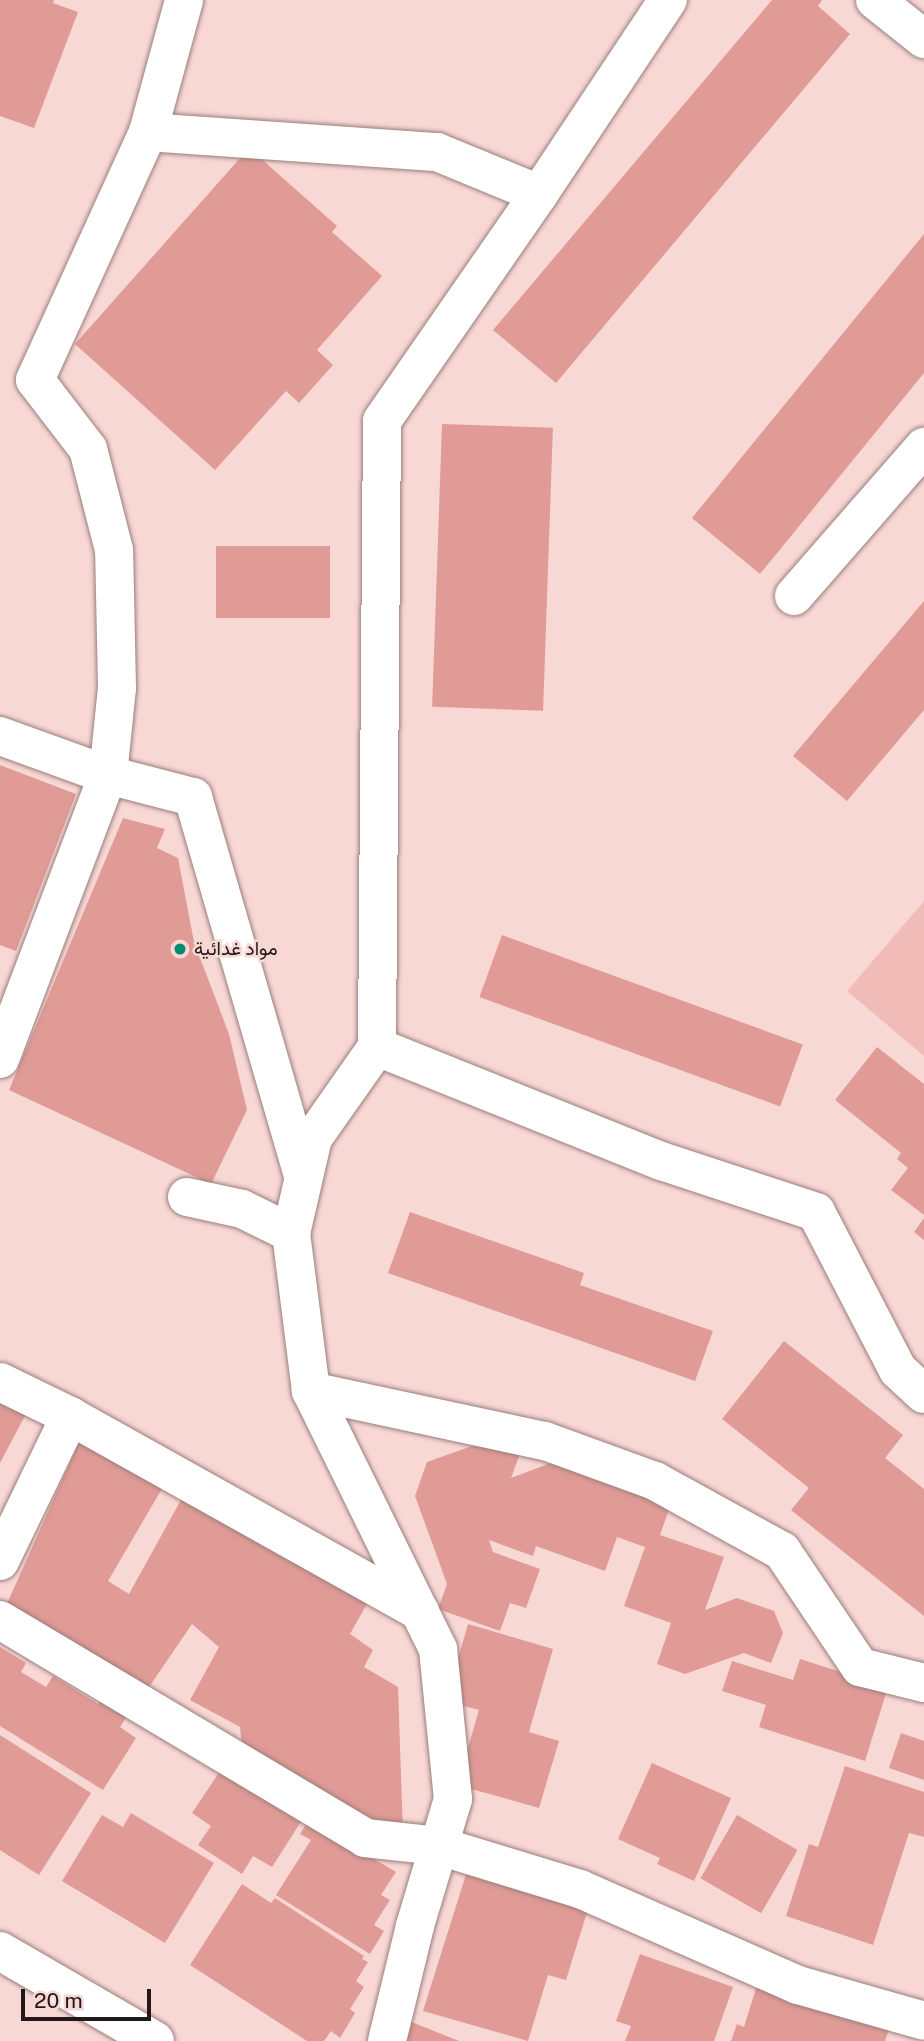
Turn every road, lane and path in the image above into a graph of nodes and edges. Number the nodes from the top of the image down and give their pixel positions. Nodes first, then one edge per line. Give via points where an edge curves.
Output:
1 (184, 0) edge
2 (668, 0) edge
3 (875, 0) edge
4 (924, 39) edge
5 (148, 131) junction
6 (539, 194) junction
7 (924, 447) edge
8 (793, 596) dead end
9 (0, 736) edge
10 (108, 775) junction
11 (377, 1047) junction
12 (0, 1059) edge
13 (304, 1177) junction
14 (187, 1197) dead end
15 (291, 1233) junction
16 (0, 1382) edge
17 (311, 1391) junction
18 (924, 1394) edge
19 (70, 1416) junction
20 (0, 1561) edge
21 (420, 1612) junction
22 (0, 1620) edge
23 (924, 1683) edge
24 (439, 1846) junction
25 (0, 1951) edge
26 (924, 2021) edge
27 (155, 2041) edge
28 (387, 2041) edge

1 - 5 street
2 - 6 street
3 - 4 street
5 - 6 street via 437,152
5 - 10 street via 35,380 88,449 114,550 117,688
6 - 11 street via 382,421
7 - 8 street
9 - 10 street
10 - 12 street
10 - 13 street via 193,797
11 - 13 street via 313,1138
11 - 18 street via 661,1161 816,1212 898,1370
13 - 15 street
14 - 15 street via 242,1209
15 - 17 street
16 - 19 street
17 - 21 street
17 - 23 street via 545,1441 655,1481 782,1551 860,1667
19 - 20 street
19 - 21 street
21 - 24 street via 439,1649 453,1799
22 - 24 street via 365,1838
24 - 26 street via 580,1889 798,1985
24 - 28 street
25 - 27 street

